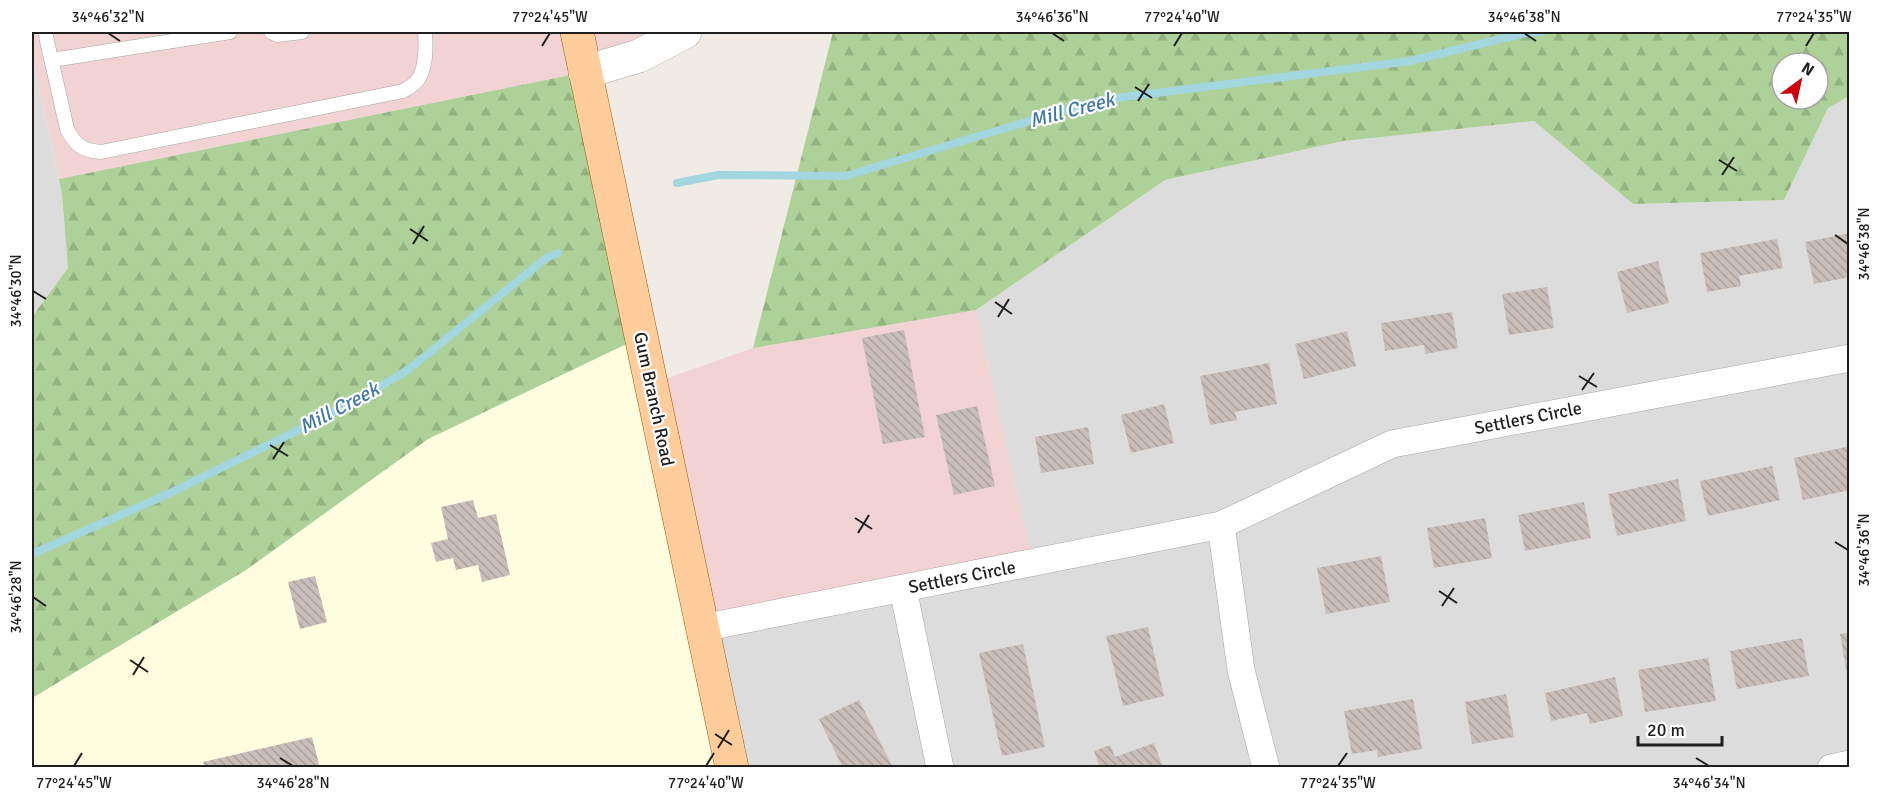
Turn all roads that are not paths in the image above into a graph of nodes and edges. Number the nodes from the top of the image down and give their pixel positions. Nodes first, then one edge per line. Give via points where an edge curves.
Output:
1 (45, 32) edge
2 (230, 32) edge
3 (271, 32) edge
4 (302, 32) edge
5 (425, 32) edge
6 (577, 32) edge
7 (685, 32) edge
8 (52, 60) junction
9 (585, 72) junction
10 (1850, 358) edge
11 (1221, 525) junction
12 (903, 589) junction
13 (702, 628) junction
14 (1850, 764) edge
15 (732, 768) edge
16 (940, 768) edge
17 (1266, 768) edge
18 (1831, 768) edge

1 - 8 lane
2 - 8 lane
3 - 4 lane
5 - 8 lane via 422,71 416,83 403,91 101,152 80,148 73,141
6 - 9 main road, Gum Branch Road
7 - 9 street via 639,56
9 - 13 main road, Gum Branch Road
10 - 11 street, Settlers Circle via 1392,444
11 - 12 street, Settlers Circle
11 - 17 street via 1241,670
12 - 13 street, Settlers Circle
12 - 16 street
13 - 15 main road, Gum Branch Road
14 - 18 street

